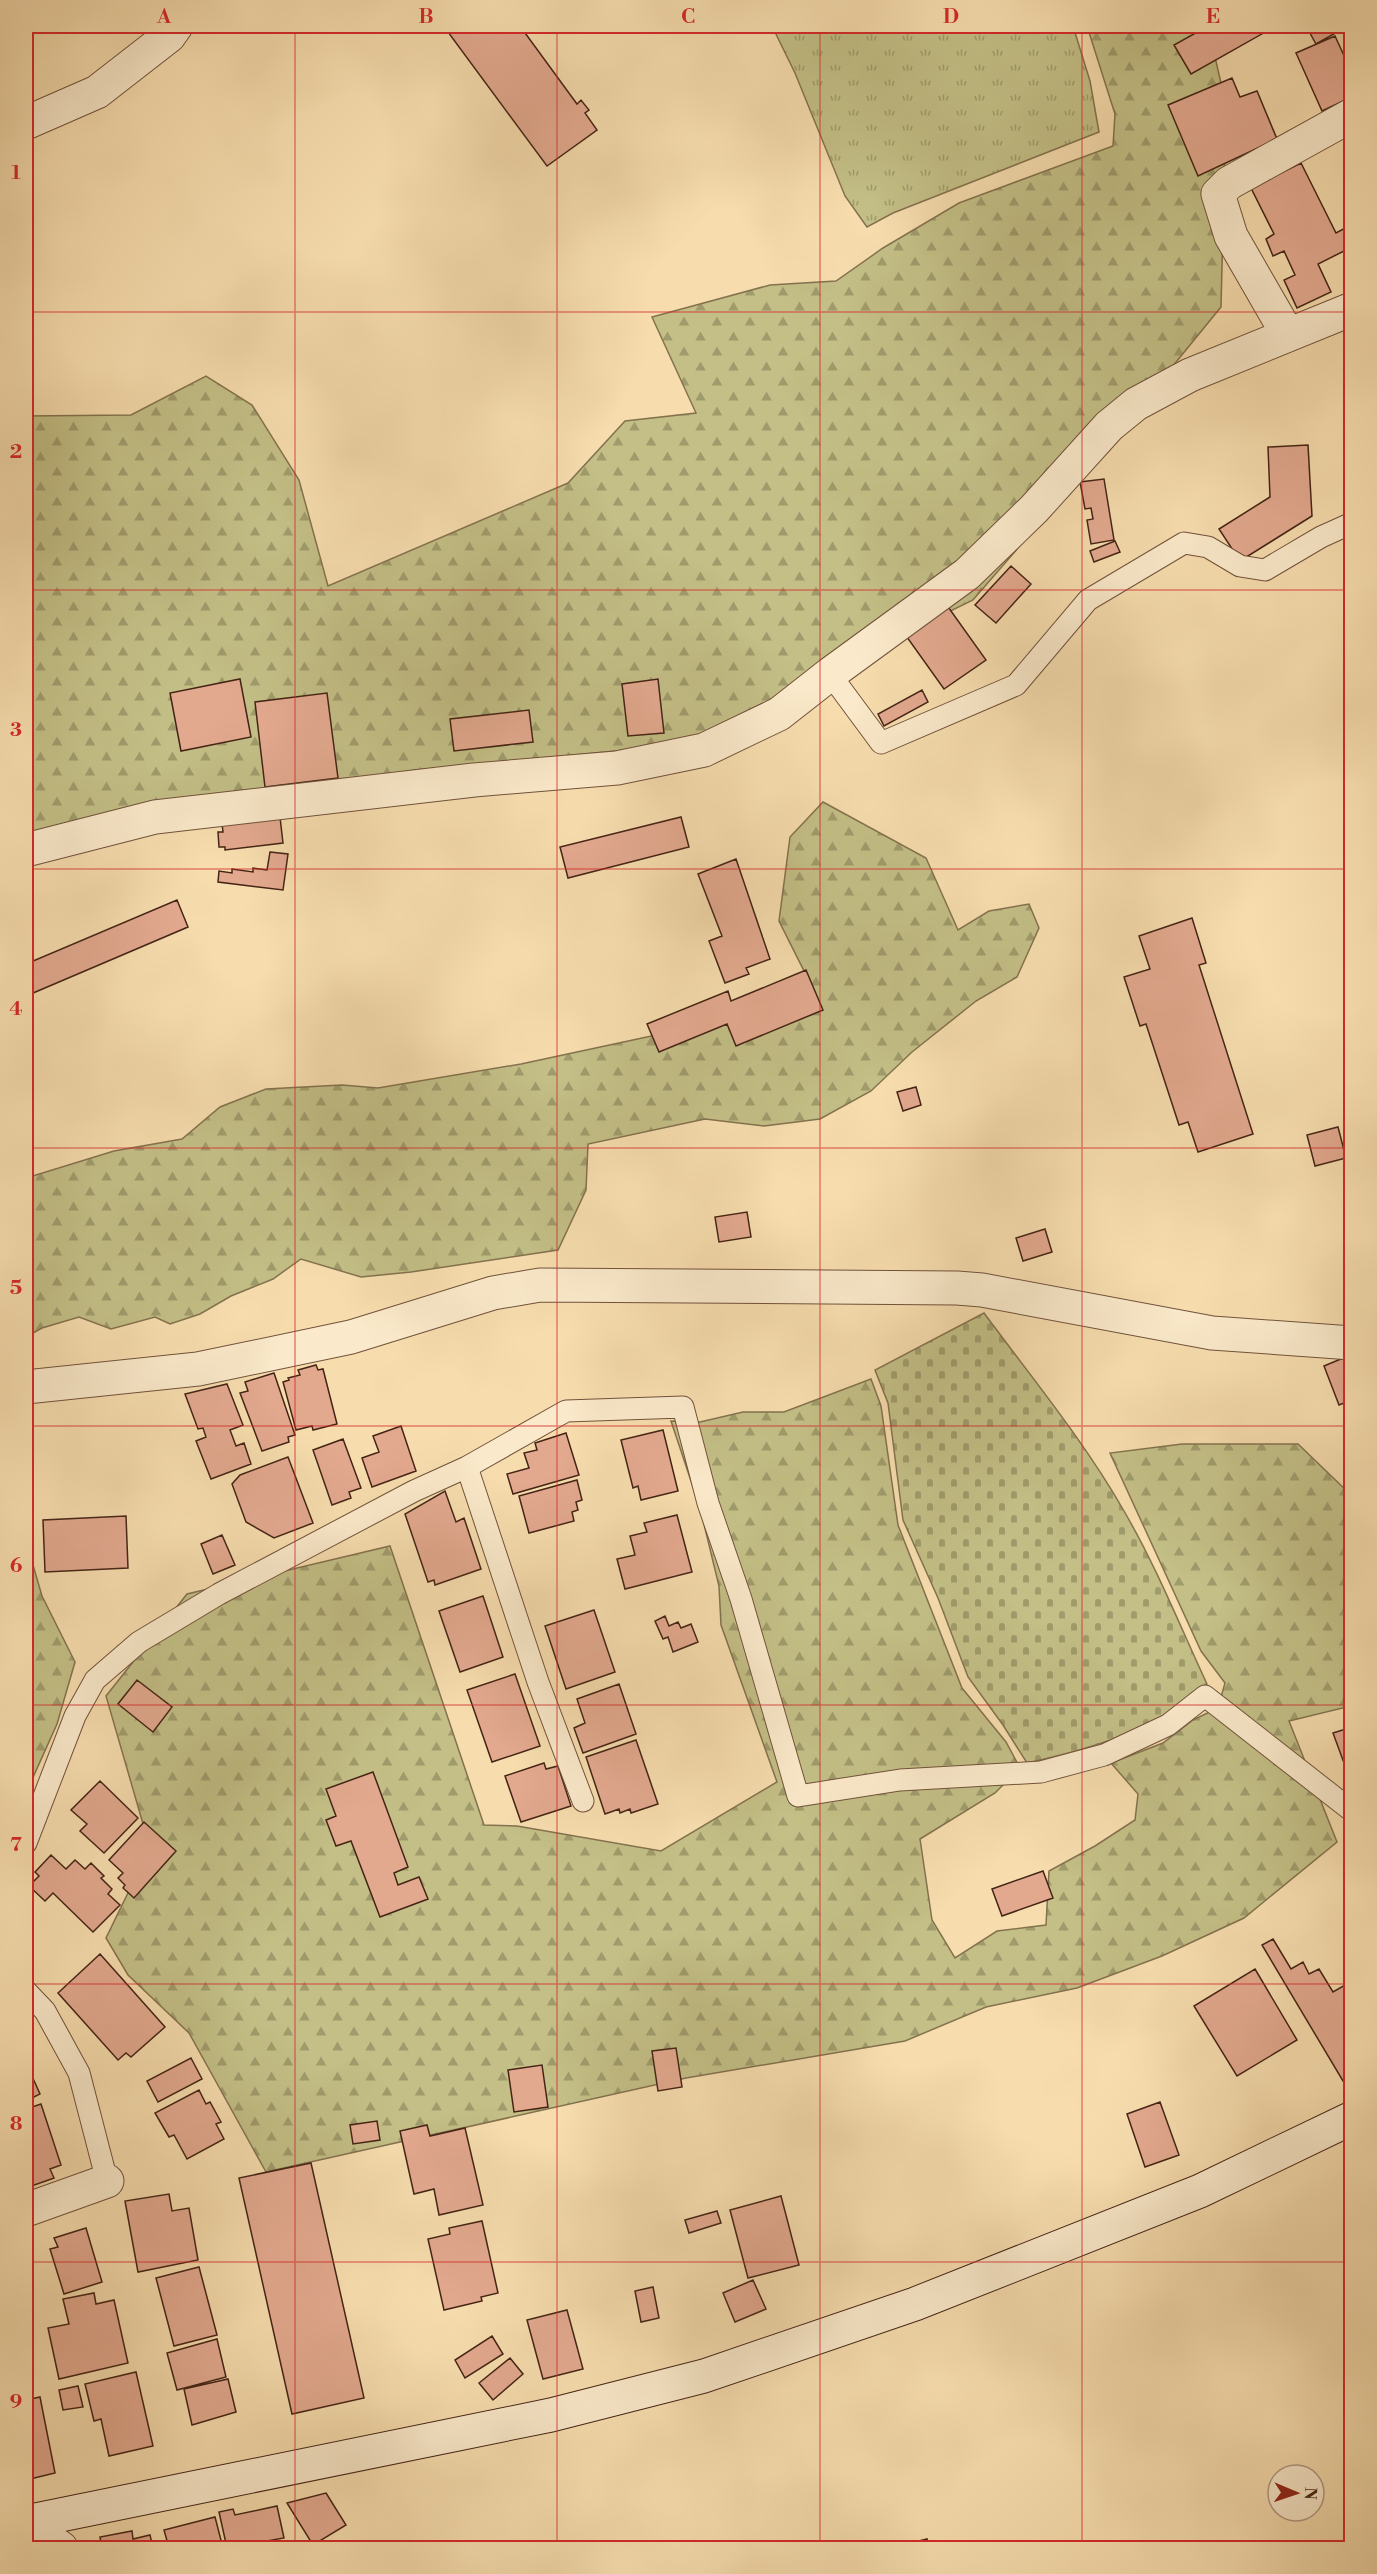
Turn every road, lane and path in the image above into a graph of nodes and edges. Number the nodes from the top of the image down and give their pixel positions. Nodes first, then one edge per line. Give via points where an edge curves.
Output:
1 (176, 26) edge
2 (1352, 115) edge
3 (26, 123) edge
4 (1352, 309) edge
5 (1288, 335) junction
6 (1352, 523) edge
7 (830, 674) junction
8 (26, 850) edge
9 (1352, 1343) edge
10 (26, 1387) edge
11 (467, 1467) junction
12 (584, 1801) dead end
13 (1352, 1811) edge
14 (26, 1844) edge
15 (26, 1991) edge
16 (1352, 2118) edge
17 (107, 2181) joint
18 (26, 2210) edge
19 (26, 2522) edge
20 (61, 2548) edge

1 - 3 street via 169,36 98,92
2 - 5 street via 1229,183 1218,194 1231,236
4 - 5 street
5 - 7 street via 1190,375 1136,404 1109,426 1034,509 967,574
6 - 7 lane via 1265,570 1240,566 1208,547 1184,543 1088,600 1016,685 881,743
7 - 8 street via 779,714 704,750 617,768 474,780 155,817
9 - 10 street via 1212,1333 957,1288 540,1285 492,1293 351,1337 198,1369
11 - 12 lane via 537,1682
11 - 13 lane via 566,1412 683,1407 708,1503 741,1599 798,1796 900,1780 1041,1772 1104,1755 1168,1725 1205,1696
11 - 14 lane via 219,1594 139,1642 95,1680 80,1707
15 - 17 lane via 45,2011 79,2073
16 - 19 street via 1158,2208 915,2304 704,2376 551,2415
17 - 18 street
19 - 20 street

